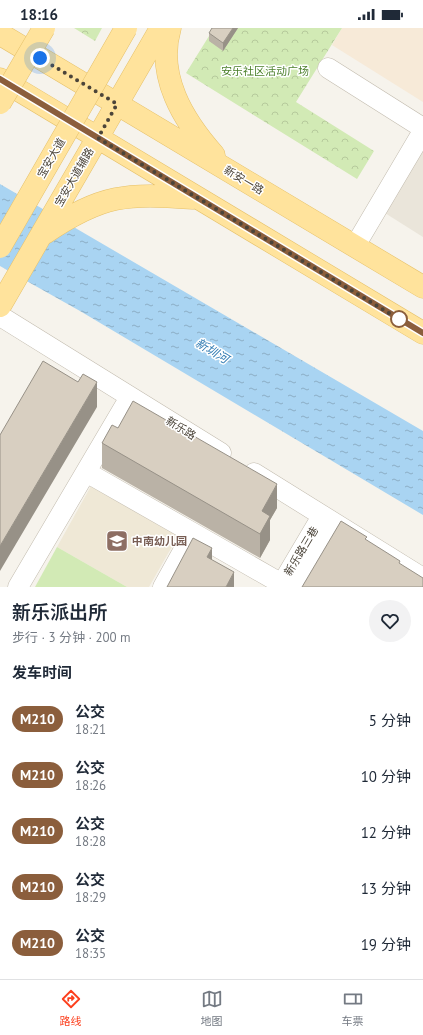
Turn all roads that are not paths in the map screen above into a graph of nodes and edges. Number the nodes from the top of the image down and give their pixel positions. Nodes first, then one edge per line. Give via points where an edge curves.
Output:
1 (44, 28) edge
2 (126, 28) edge
3 (161, 28) edge
4 (170, 28) edge
5 (2, 34) edge
6 (328, 68) dead end
7 (0, 79) edge
8 (0, 103) edge
9 (117, 104) junction
10 (423, 128) edge
11 (98, 138) junction
12 (420, 142) edge
13 (227, 169) junction
14 (199, 198) junction
15 (69, 206) junction
16 (334, 234) joint
17 (355, 246) junction
18 (0, 247) edge
19 (423, 287) edge
20 (0, 306) edge
21 (0, 316) edge
22 (423, 333) edge
23 (130, 397) junction
24 (86, 472) junction
25 (329, 520) junction
26 (193, 533) junction
27 (423, 578) edge
28 (287, 586) edge
29 (18, 587) edge
30 (163, 587) edge

1 - 8 main road, bridge
2 - 18 main road, 宝安大道, bridge
3 - 9 main road, 宝安大道辅路
4 - 13 main road via 166,51 167,68 177,104 198,137
5 - 9 main road, 新安一路
6 - 10 street
7 - 11 main road
9 - 11 main road, 宝安大道辅路
9 - 13 main road, 新安一路
11 - 14 main road
11 - 15 main road, 宝安大道辅路
12 - 17 street
13 - 16 main road, 新安一路
14 - 15 main road via 128,196 91,206
14 - 22 main road
15 - 20 main road via 40,236
16 - 17 street
17 - 19 main road
21 - 23 street, 新乐路
23 - 24 street
23 - 25 street, 新乐路
24 - 26 street
24 - 29 street
25 - 27 street, 新乐路
25 - 28 street, 新乐路三巷
26 - 28 street
26 - 30 street

